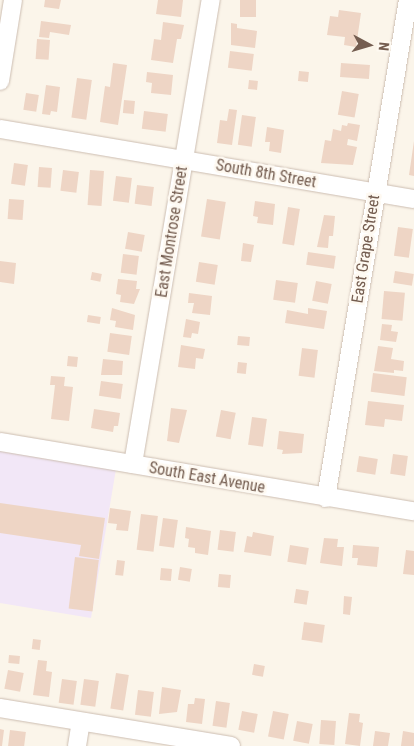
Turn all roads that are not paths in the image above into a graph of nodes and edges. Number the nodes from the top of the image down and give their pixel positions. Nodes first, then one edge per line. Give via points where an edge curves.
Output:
1 (13, 0) edge
2 (211, 0) edge
3 (408, 0) edge
4 (0, 81) edge
5 (0, 129) edge
6 (184, 160) junction
7 (375, 193) junction
8 (414, 199) edge
9 (0, 442) edge
10 (134, 464) junction
11 (326, 498) junction
12 (414, 511) edge
13 (0, 708) edge
14 (81, 722) junction
15 (77, 746) edge
16 (231, 746) edge

1 - 4 street
2 - 6 street, East Montrose Street
3 - 7 street, East Grape Street
5 - 6 street, South 8th Street
6 - 7 street, South 8th Street
6 - 10 street, East Montrose Street
7 - 8 street, South 8th Street
7 - 11 street, East Grape Street
9 - 10 street, South East Avenue
10 - 11 street, South East Avenue
11 - 12 street, South East Avenue
13 - 14 street
14 - 15 street
14 - 16 street

